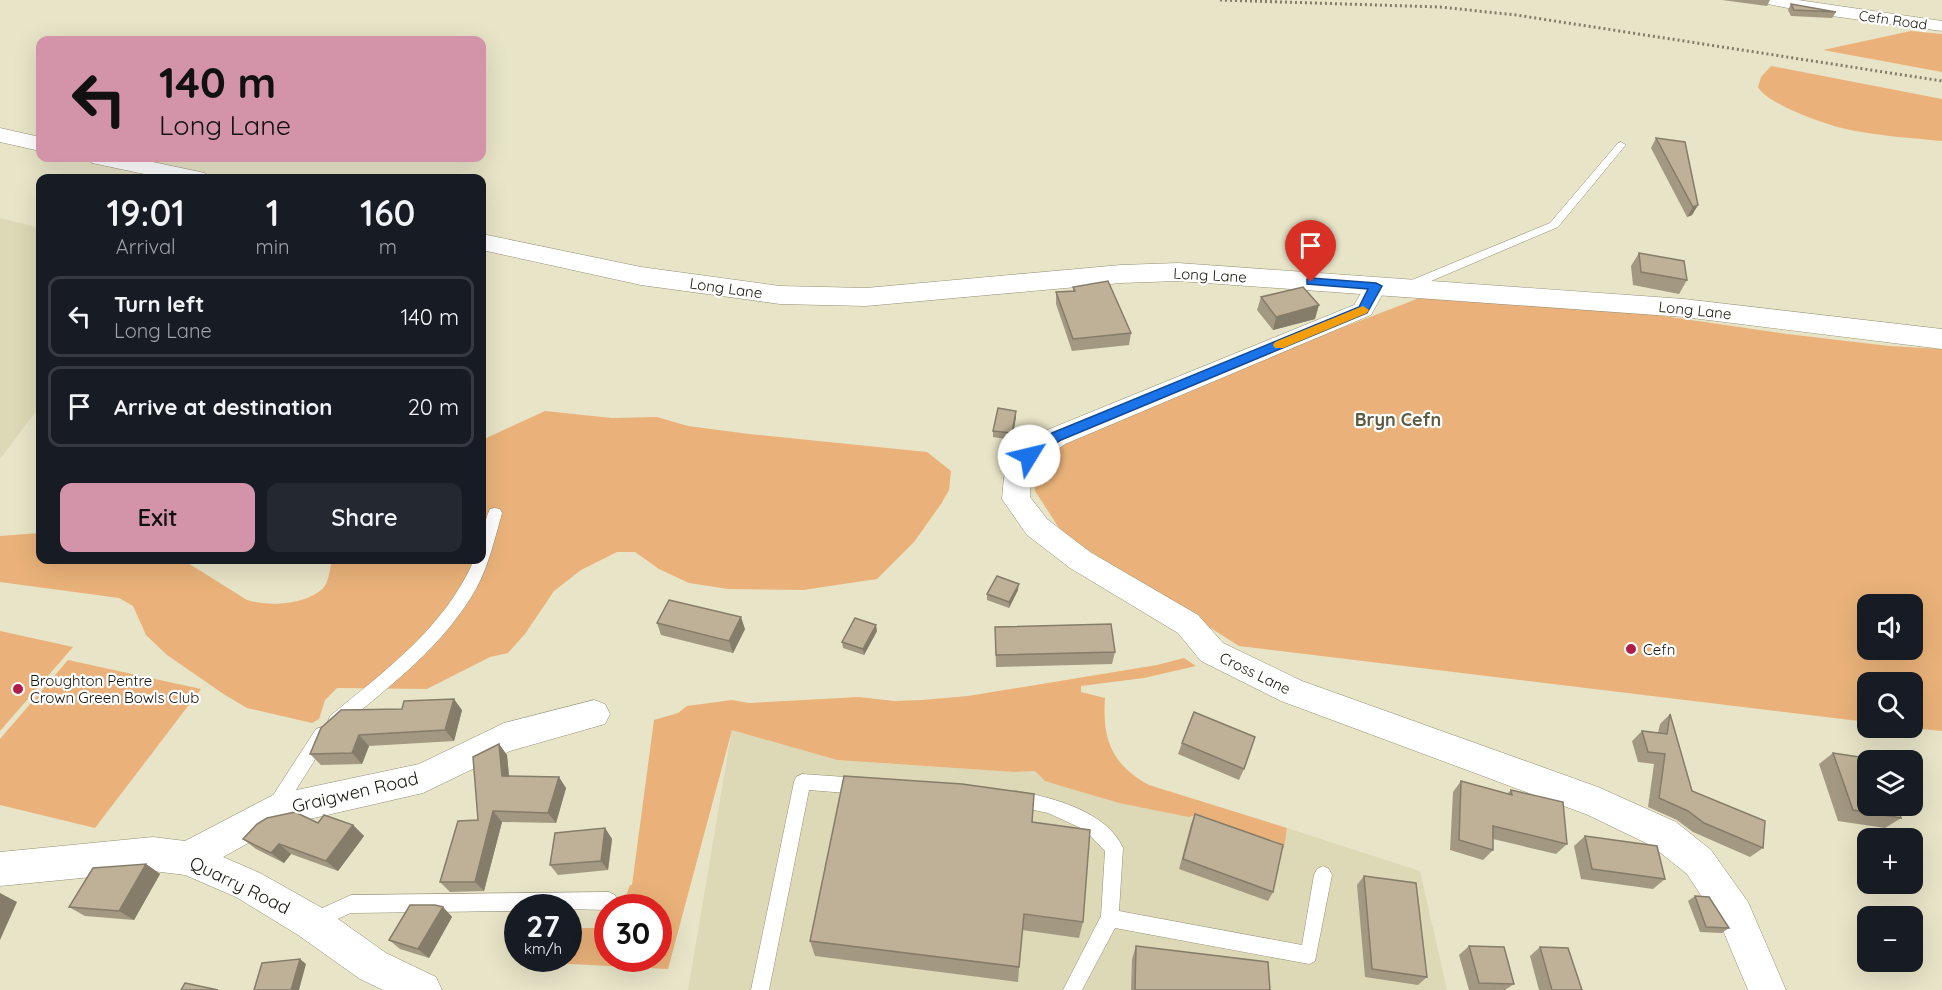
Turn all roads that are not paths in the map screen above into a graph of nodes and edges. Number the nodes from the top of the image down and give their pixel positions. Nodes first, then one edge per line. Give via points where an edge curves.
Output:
1 (1774, 0) edge
2 (1942, 26) edge
3 (0, 135) edge
4 (36, 143) edge
5 (1621, 145) dead end
6 (120, 162) edge
7 (177, 174) edge
8 (486, 243) edge
9 (1376, 286) junction
10 (1406, 287) junction
11 (1942, 339) edge
12 (495, 513) dead end
13 (486, 545) edge
14 (480, 564) edge
15 (594, 714) dead end
16 (873, 787) edge
17 (1003, 797) edge
18 (273, 811) junction
19 (187, 858) junction
20 (0, 869) edge
21 (1323, 875) dead end
22 (594, 901) edge
23 (1110, 918) junction
24 (311, 922) junction
25 (423, 990) edge
26 (760, 990) edge
27 (1072, 990) edge
28 (1767, 990) edge

1 - 2 street, Cefn Road
3 - 4 street
5 - 10 lane via 1554,225
6 - 7 street
8 - 9 street, Long Lane via 641,276 780,295 866,297 1178,272
9 - 10 street, Long Lane
9 - 28 street, Cross Lane via 1363,310 1056,437 1029,456 1017,477 1016,499 1037,527 1080,560 1188,624 1212,652 1252,673 1292,692 1598,802 1664,834 1699,862 1735,915
10 - 11 street, Long Lane via 1684,308
12 - 13 lane
14 - 18 lane via 461,602 440,629 324,732
15 - 18 street, Graigwen Road via 504,738 423,778
16 - 26 lane via 802,782
17 - 23 lane via 1049,805 1091,824 1114,848
18 - 19 street, Graigwen Road
19 - 20 street, Quarry Road via 153,854
19 - 24 street, Quarry Road via 248,885
21 - 23 lane via 1309,955
22 - 24 lane via 351,904
23 - 27 lane
24 - 25 street, Quarry Road via 373,966

